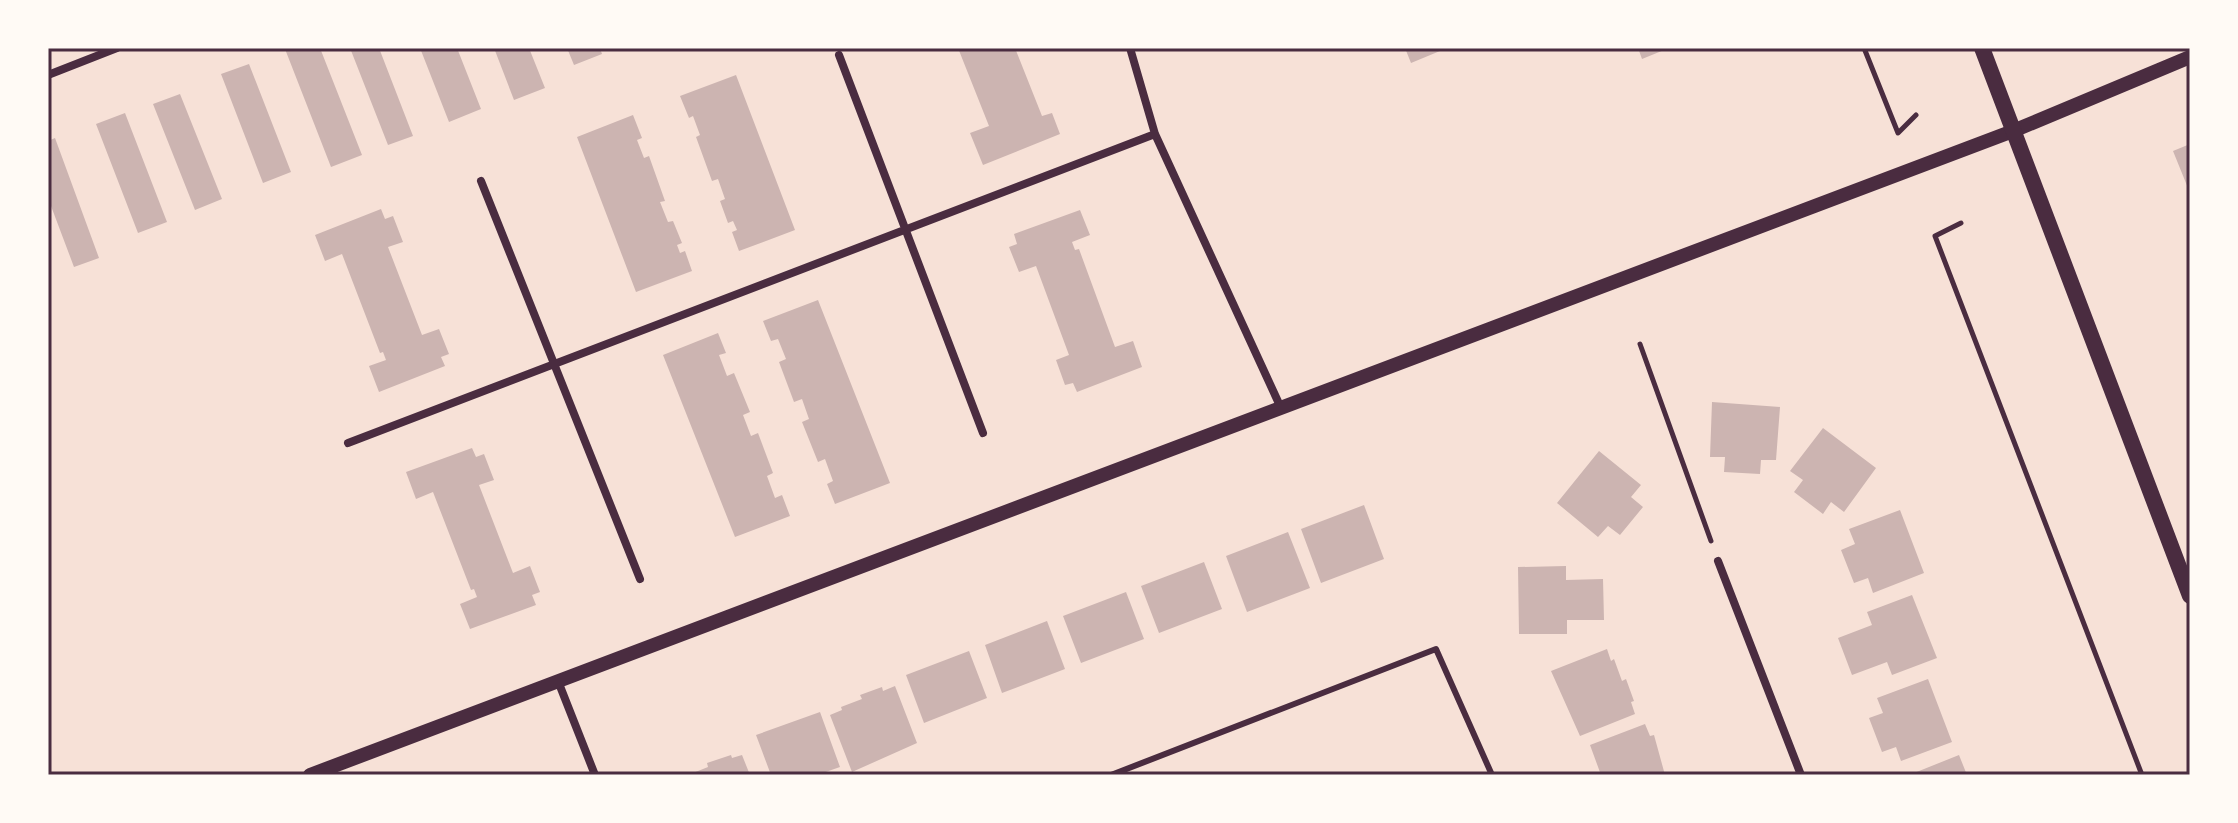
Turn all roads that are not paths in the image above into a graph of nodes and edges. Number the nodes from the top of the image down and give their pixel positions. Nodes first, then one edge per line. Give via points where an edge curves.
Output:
1 (117, 48) edge
2 (1130, 48) edge
3 (1982, 48) edge
4 (839, 55) dead end
5 (2190, 57) edge
6 (48, 75) edge
7 (2013, 131) junction
8 (1155, 134) junction
9 (481, 181) dead end
10 (906, 230) junction
11 (555, 365) junction
12 (1281, 408) junction
13 (983, 433) dead end
14 (348, 443) dead end
15 (1718, 561) road end
16 (640, 579) dead end
17 (2190, 596) edge
18 (558, 681) junction
19 (310, 775) edge
20 (595, 775) edge
21 (1111, 775) edge
22 (1492, 775) edge
23 (1801, 775) edge

1 - 6 street
2 - 8 street
3 - 7 main road
4 - 10 street
5 - 7 street
7 - 12 street
7 - 17 main road
8 - 10 street
8 - 12 street
9 - 11 street
10 - 11 street
10 - 13 street
11 - 14 street
11 - 16 street
12 - 18 street
15 - 23 street
18 - 19 street
18 - 20 street
21 - 22 lane via 1436,649

